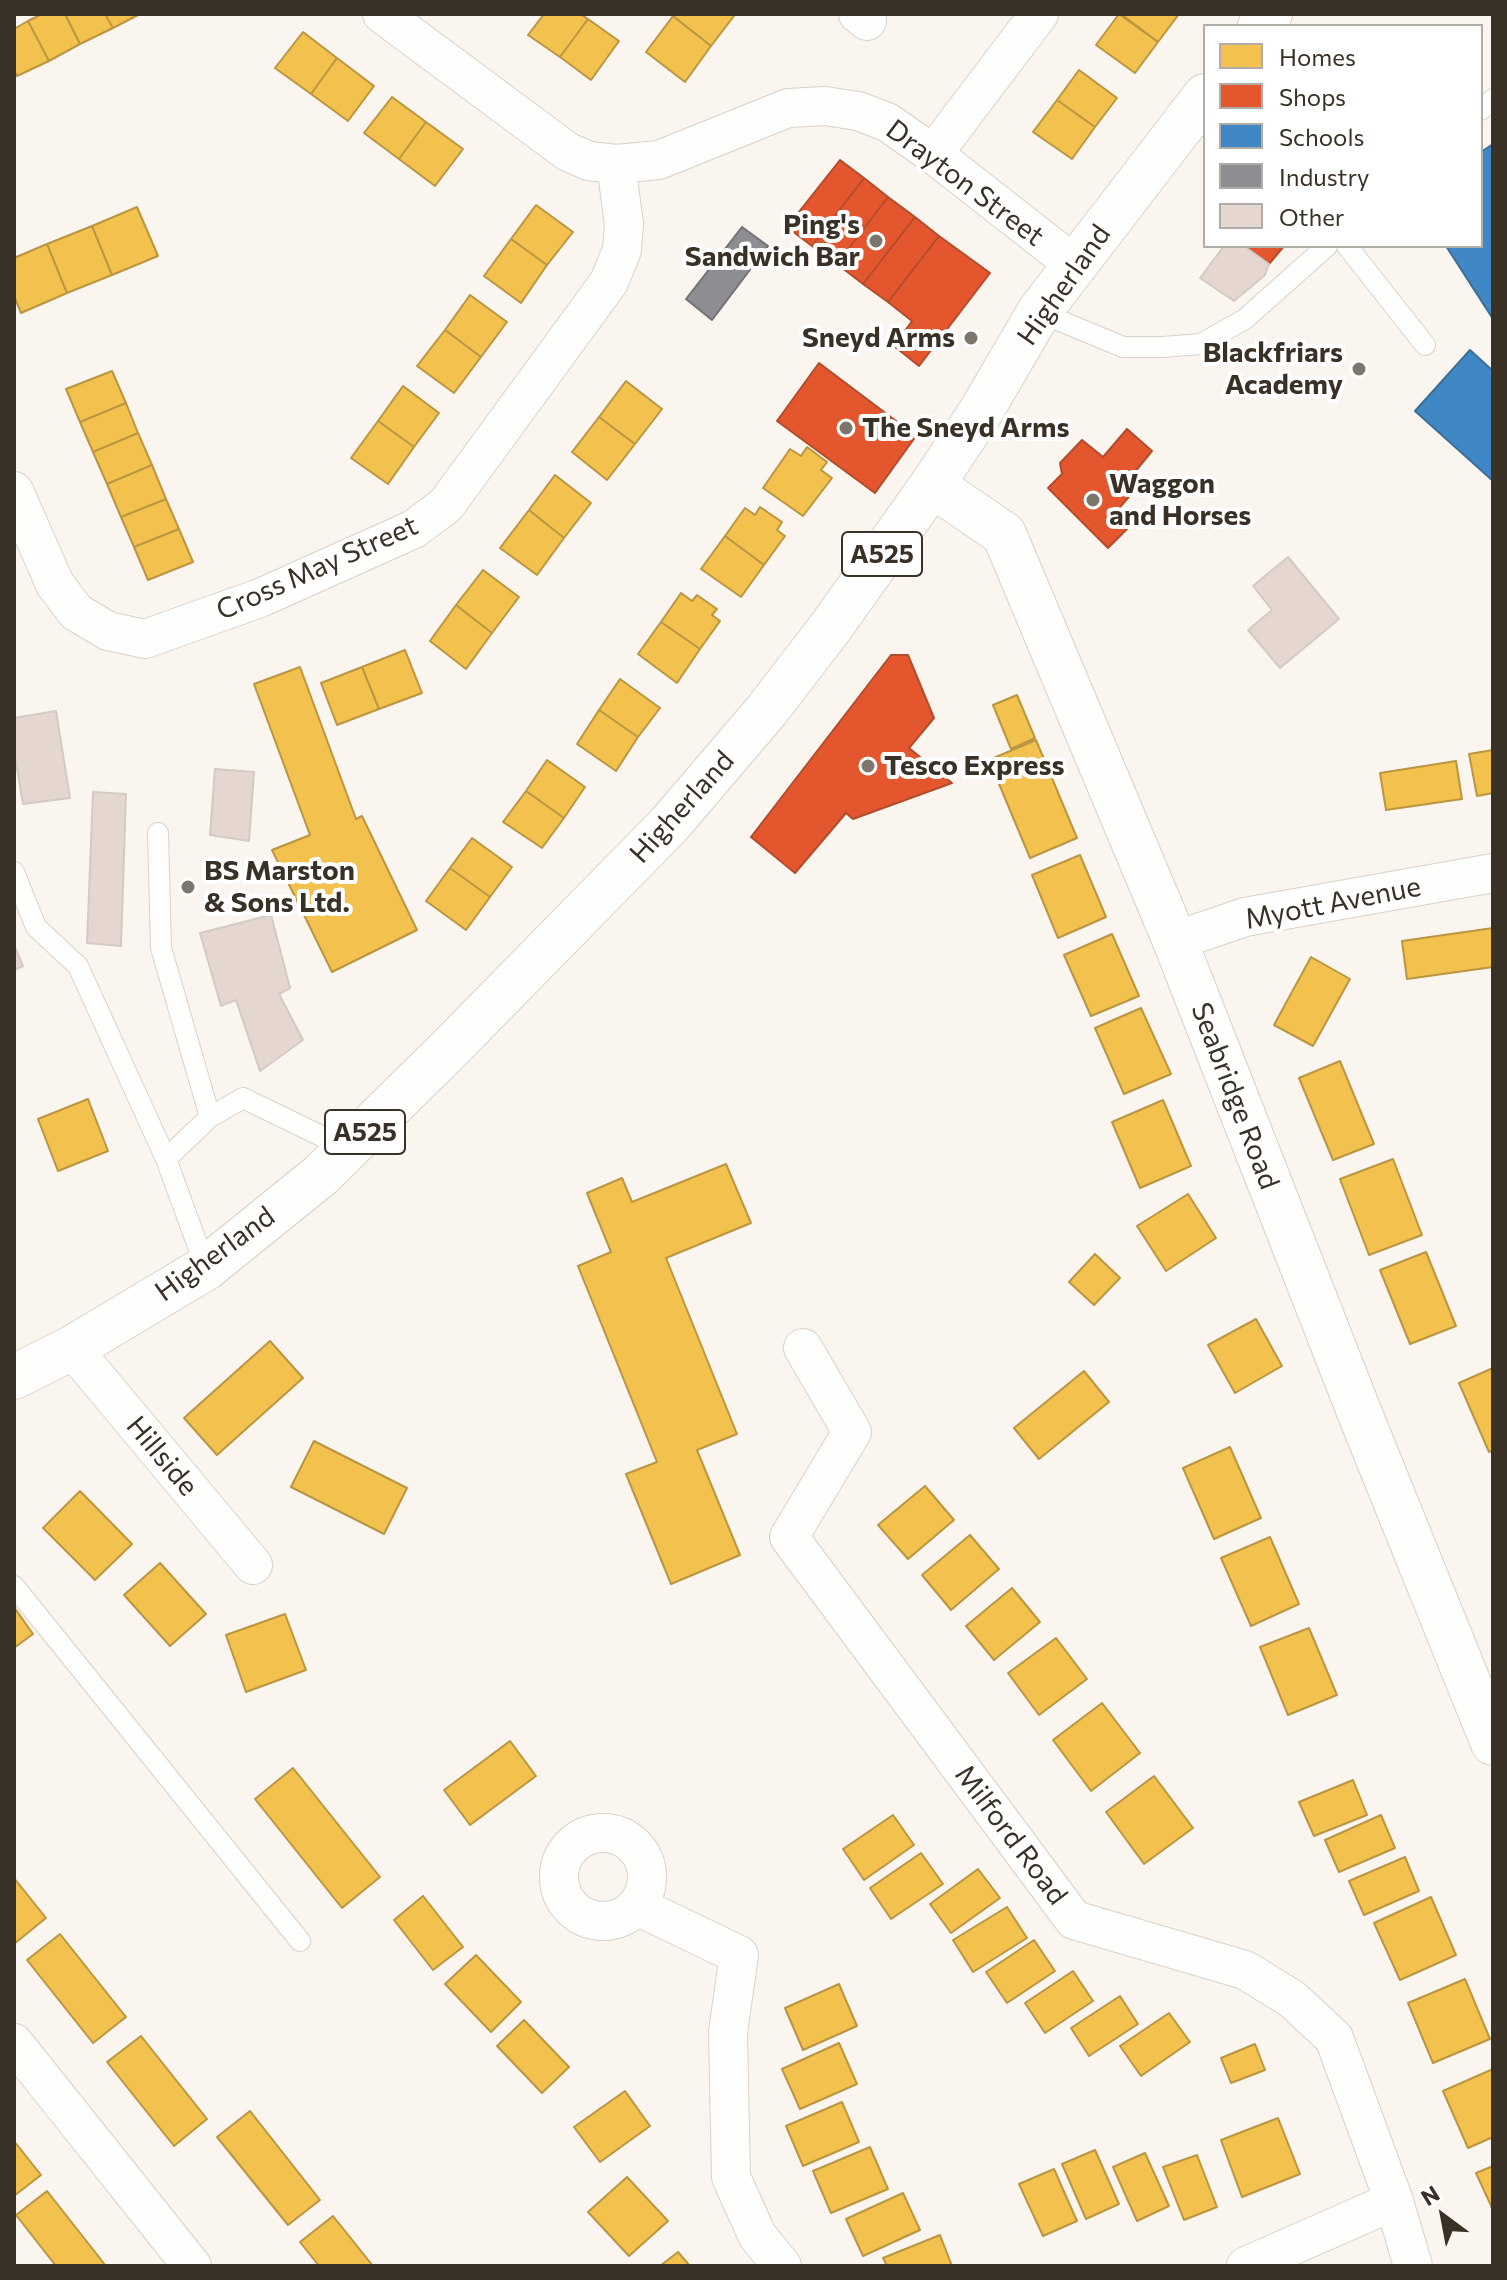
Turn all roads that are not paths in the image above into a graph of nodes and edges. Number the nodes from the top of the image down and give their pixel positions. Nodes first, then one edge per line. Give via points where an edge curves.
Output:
1 (382, 14) edge
2 (1039, 14) edge
3 (1203, 99) edge
4 (933, 154) junction
5 (616, 164) junction
6 (1325, 248) edge
7 (1349, 248) edge
8 (1075, 265) junction
9 (1039, 312) junction
10 (1425, 345) dead end
11 (932, 485) junction
12 (14, 491) edge
13 (158, 833) dead end
14 (14, 872) edge
15 (1493, 873) edge
16 (1175, 941) junction
17 (210, 1117) junction
18 (348, 1149) junction
19 (166, 1159) junction
20 (206, 1268) junction
21 (72, 1348) junction
22 (803, 1348) dead end
23 (14, 1377) edge
24 (253, 1565) dead end
25 (14, 1586) edge
26 (1493, 1743) edge
27 (637, 1906) dead end
28 (300, 1941) dead end
29 (14, 2043) edge
30 (1394, 2201) junction
31 (192, 2266) edge
32 (782, 2266) edge
33 (1246, 2266) edge
34 (1413, 2266) edge

1 - 5 street, Drayton Street via 568,152
2 - 4 street
3 - 8 main road, Higherland / A525
4 - 5 street, Drayton Street via 887,122 825,106 788,108 659,160
4 - 8 street, Drayton Street
5 - 12 street, Cross May Street via 624,224 622,250 609,282 446,505 414,529 260,598 145,639 108,631 76,612 55,584
6 - 9 lane via 1245,319 1201,344 1123,347
7 - 10 lane
8 - 9 main road, Higherland / A525
9 - 11 main road, Higherland / A525
11 - 16 main road, Seabridge Road via 1004,534
11 - 18 main road, Higherland / A525 via 830,628 668,826
13 - 17 lane via 161,948
14 - 19 lane via 36,927 78,966
15 - 16 street, Myott Avenue via 1245,917
16 - 26 main road, Seabridge Road
17 - 18 lane via 243,1098
17 - 19 lane
18 - 20 main road, Higherland / A525
19 - 20 lane
20 - 21 main road, Higherland / A525
21 - 23 main road, Higherland / A525
21 - 24 street, Hillside
22 - 30 street, Milford Road via 852,1432 789,1537 1074,1920 1245,1970 1292,1999 1334,2038
25 - 28 lane
27 - 32 street via 739,1955 728,2032 731,2177 757,2235
29 - 31 street
30 - 33 street
30 - 34 street, Milford Road

